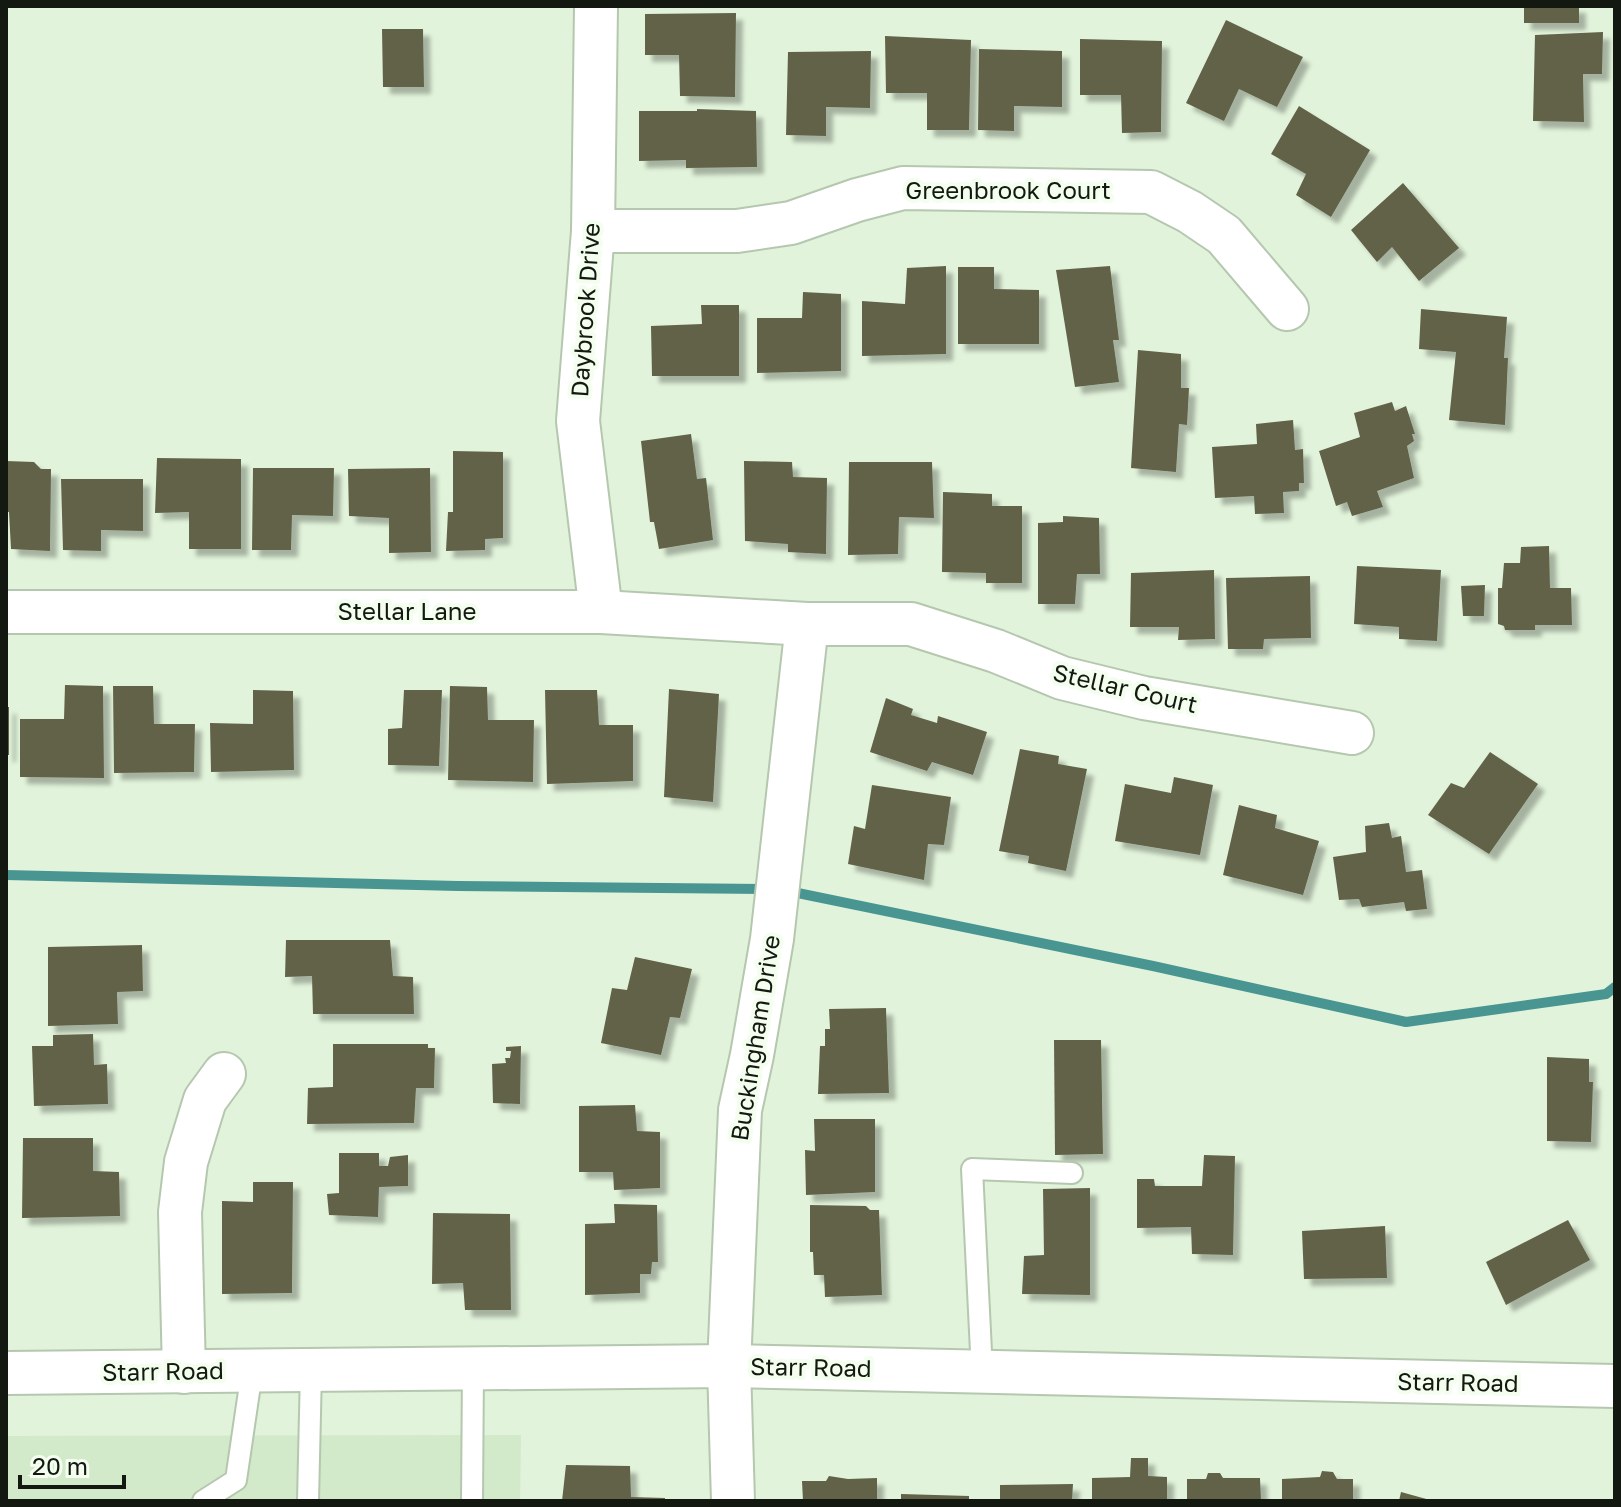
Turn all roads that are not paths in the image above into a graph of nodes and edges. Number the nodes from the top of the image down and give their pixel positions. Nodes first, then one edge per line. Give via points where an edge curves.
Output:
1 (596, 6) edge
2 (593, 231) junction
3 (1287, 309) dead end
4 (6, 612) edge
5 (601, 612) junction
6 (807, 624) junction
7 (1352, 733) dead end
8 (224, 1074) dead end
9 (1072, 1173) dead end
10 (729, 1366) junction
11 (473, 1367) junction
12 (311, 1370) junction
13 (252, 1371) junction
14 (184, 1372) junction
15 (982, 1372) junction
16 (6, 1373) edge
17 (1615, 1386) edge
18 (203, 1501) edge
19 (308, 1501) edge
20 (472, 1501) edge
21 (733, 1501) edge

1 - 2 street, Daybrook Drive
2 - 3 street, Greenbrook Court via 737,231 791,223 903,188 1151,192 1224,235
2 - 5 street, Daybrook Drive via 578,421
4 - 5 street, Stellar Lane
5 - 6 street, Stellar Lane
6 - 7 street, Stellar Court via 911,624 1062,678 1144,698
6 - 10 street, Buckingham Drive via 772,939 740,1110
8 - 14 street via 205,1100 186,1162 180,1212
9 - 15 lane via 972,1169
10 - 11 street, Starr Road
10 - 15 street, Starr Road
10 - 21 street, Buckingham Drive
11 - 12 street, Starr Road
11 - 20 lane
12 - 13 street, Starr Road
12 - 19 lane
13 - 14 street, Starr Road
13 - 18 lane via 236,1480
14 - 16 street, Starr Road
15 - 17 street, Starr Road

